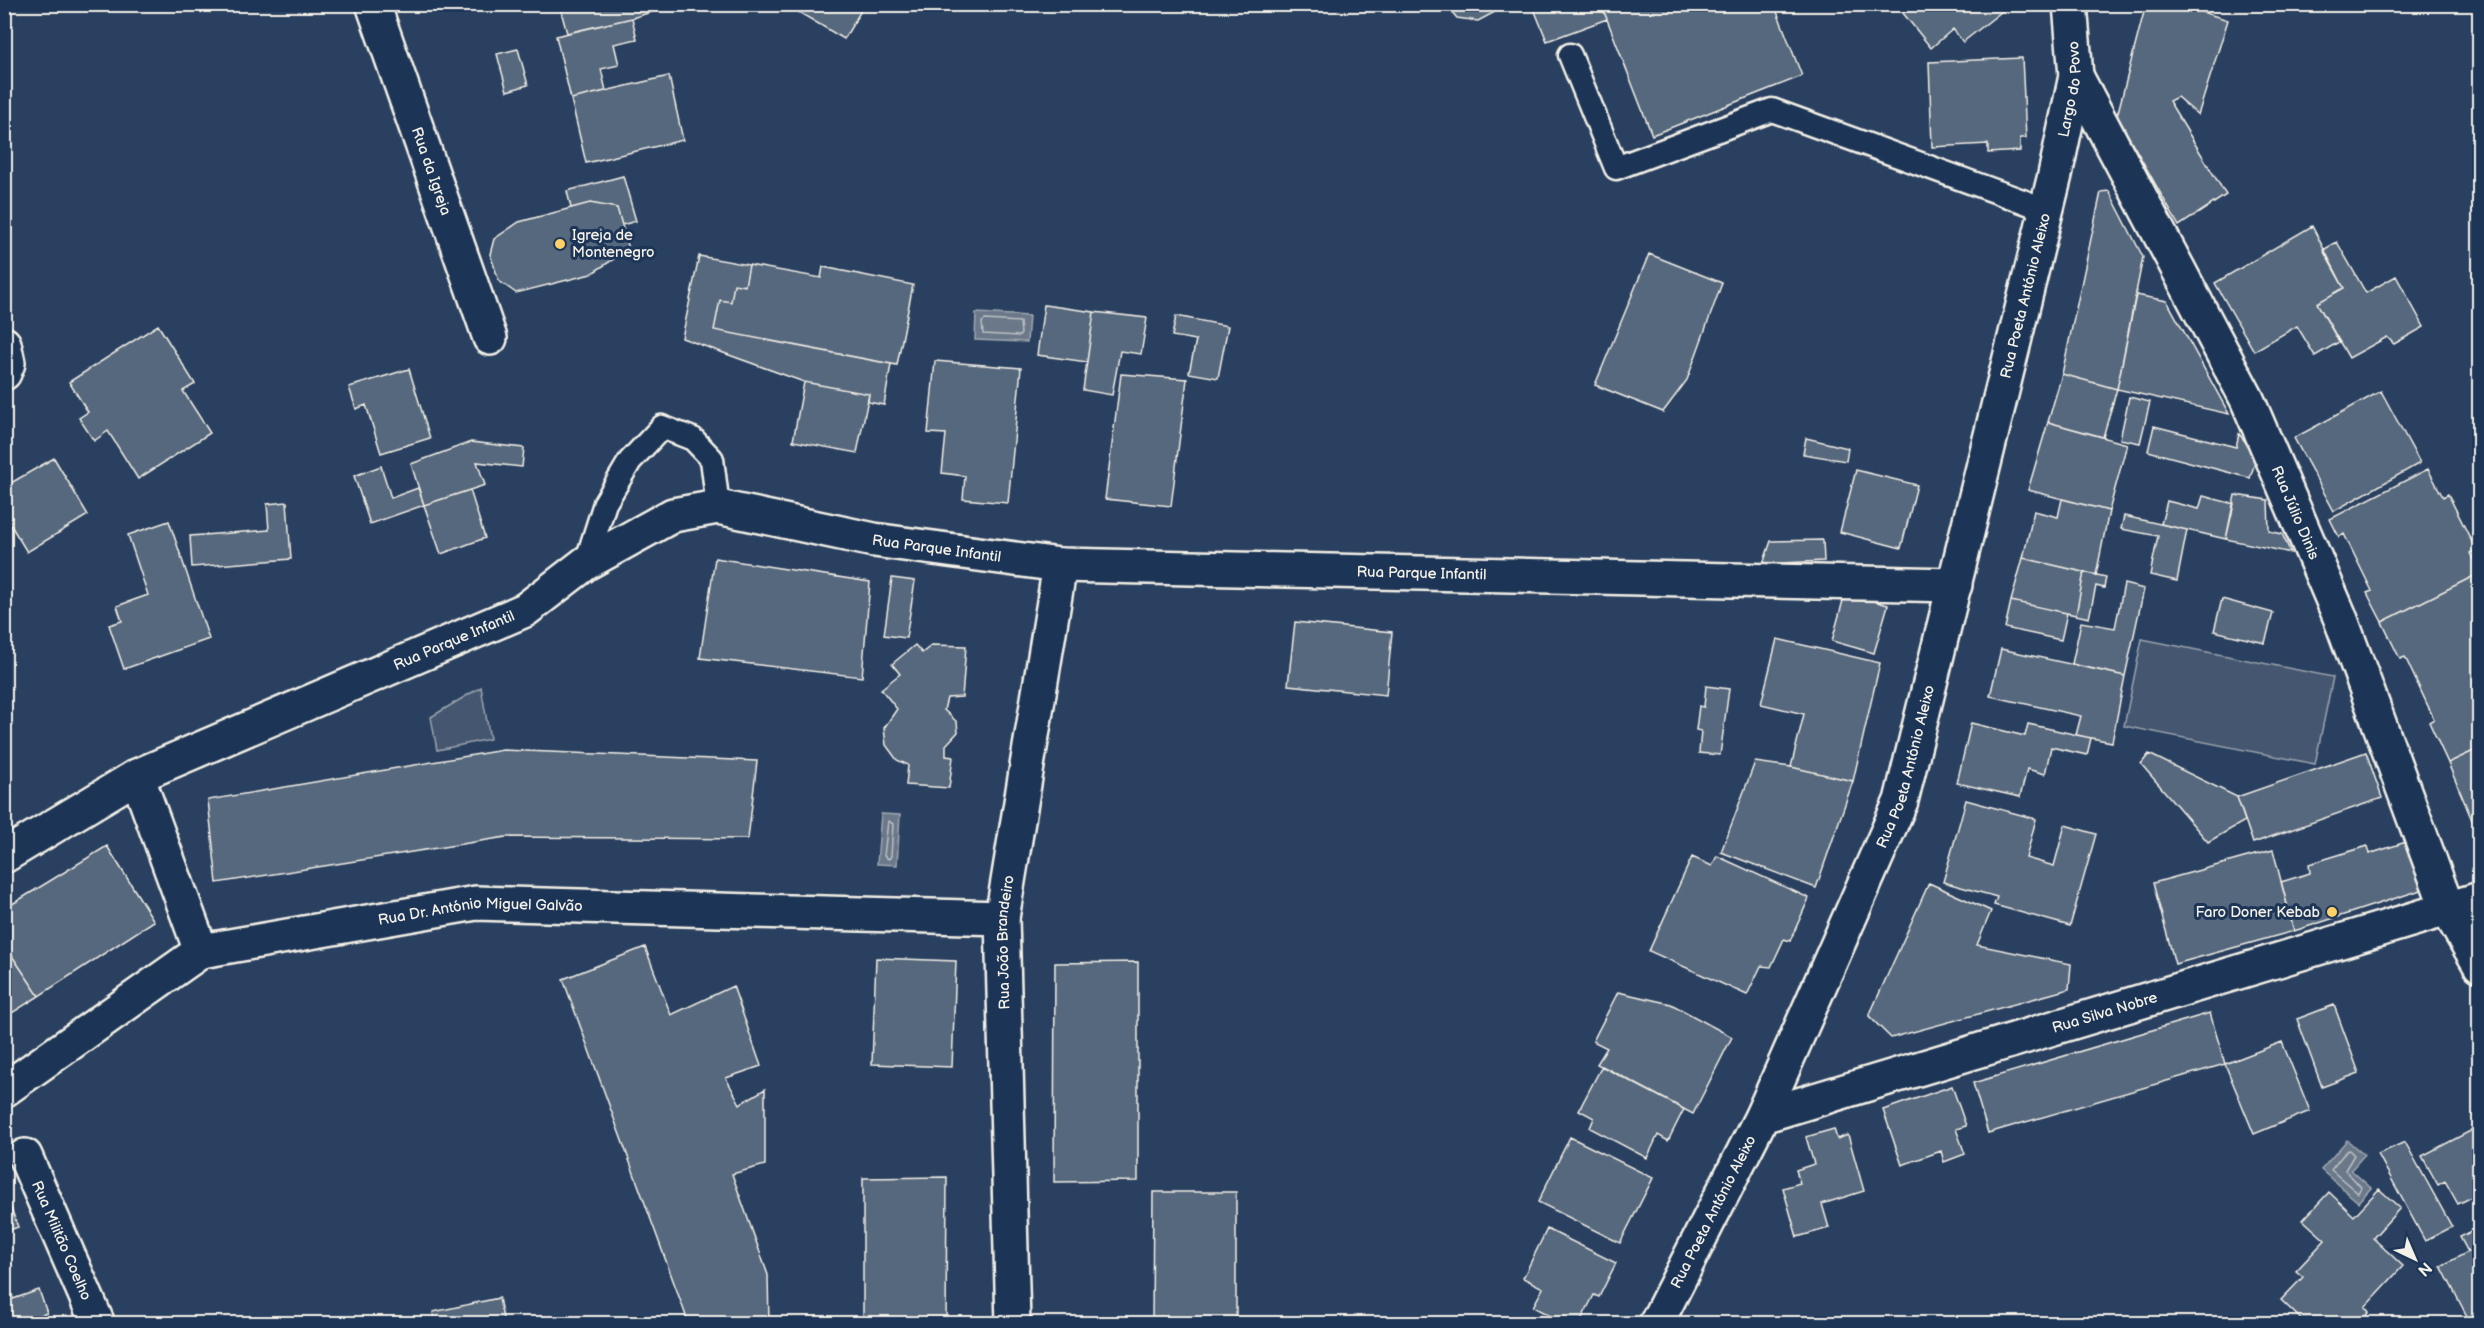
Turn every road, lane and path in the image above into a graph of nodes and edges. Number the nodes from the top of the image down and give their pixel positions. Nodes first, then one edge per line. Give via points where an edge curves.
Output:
1 (373, 4) edge
2 (2070, 4) edge
3 (1570, 56) dead end
4 (2076, 76) junction
5 (2055, 175) joint
6 (2047, 210) junction
7 (490, 338) dead end
8 (4, 344) edge
9 (4, 373) edge
10 (717, 507) junction
11 (586, 563) junction
12 (1060, 565) junction
13 (1955, 585) junction
14 (137, 776) junction
15 (4, 856) edge
16 (2480, 899) edge
17 (2448, 910) junction
18 (1002, 918) junction
19 (201, 951) junction
20 (2480, 965) edge
21 (4, 1090) edge
22 (1762, 1116) junction
23 (25, 1156) dead end
24 (98, 1323) edge
25 (1013, 1323) edge
26 (1656, 1323) edge

1 - 7 street, Rua da Igreja
2 - 4 street, Largo do Povo
3 - 6 lane via 1616,168 1773,110
4 - 5 street, Largo do Povo
4 - 17 street, Rua Júlio Dinis via 2247,399 2340,617
5 - 6 street, Rua Poeta António Aleixo
6 - 13 street, Rua Poeta António Aleixo
8 - 9 street via 8,363
10 - 11 street, Rua Parque Infantil via 673,515
10 - 11 lane via 712,459 693,439 662,427 630,461 605,503
10 - 12 street, Rua Parque Infantil via 874,540
11 - 14 street, Rua Parque Infantil via 525,610
12 - 13 street, Rua Parque Infantil
12 - 18 street, Rua João Brandeiro
13 - 22 street, Rua Poeta António Aleixo via 1900,801
14 - 15 street, Rua Parque Infantil
14 - 19 street
16 - 17 street, Rua Silva Nobre
17 - 20 street, Rua Júlio Dinis
17 - 22 street, Rua Silva Nobre
18 - 19 street, Rua Dr. António Miguel Galvão via 476,903
18 - 25 street, Rua João Brandeiro
19 - 21 street, Rua Dr. António Miguel Galvão
22 - 26 street, Rua Poeta António Aleixo
23 - 24 street, Rua Militão Coelho

